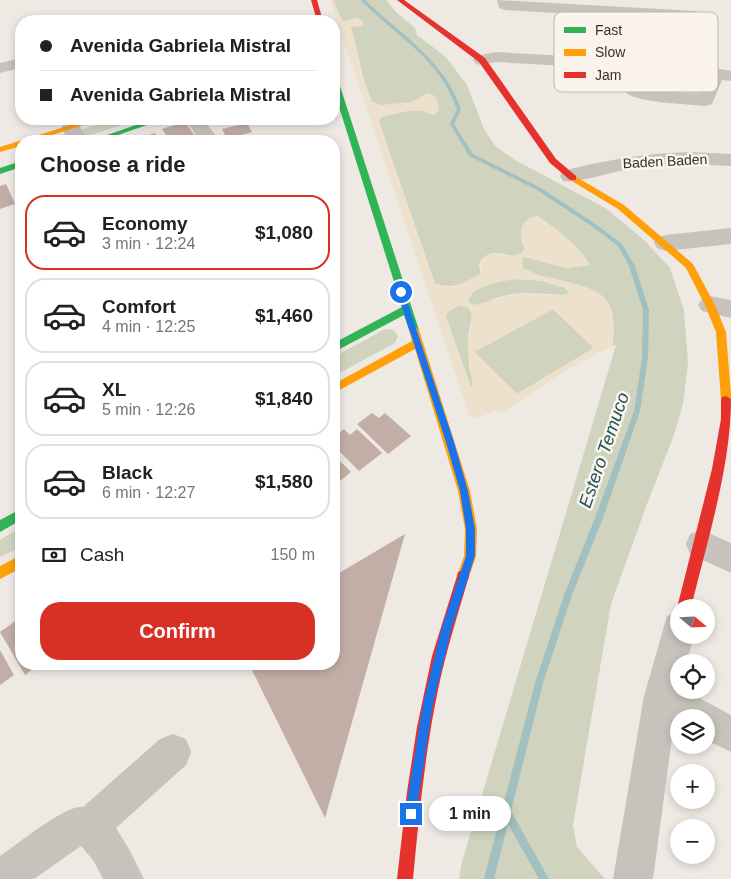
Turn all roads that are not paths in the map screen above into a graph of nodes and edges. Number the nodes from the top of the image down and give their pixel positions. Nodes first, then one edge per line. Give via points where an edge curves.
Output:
1 (314, 0) edge
2 (400, 0) edge
3 (505, 0) edge
4 (690, 0) edge
5 (594, 12) edge
6 (694, 12) edge
7 (318, 15) edge
8 (482, 60) junction
9 (554, 60) edge
10 (15, 64) edge
11 (0, 68) edge
12 (640, 92) edge
13 (711, 92) edge
14 (340, 99) edge
15 (88, 125) edge
16 (142, 125) edge
17 (75, 134) edge
18 (112, 135) edge
19 (15, 145) edge
20 (0, 150) edge
21 (731, 160) edge
22 (15, 166) edge
23 (0, 171) edge
24 (570, 176) junction
25 (731, 236) edge
26 (665, 243) junction
27 (720, 307) edge
28 (406, 309) junction
29 (418, 343) junction
30 (340, 345) edge
31 (340, 386) edge
32 (729, 420) edge
33 (15, 517) edge
34 (0, 526) edge
35 (701, 544) junction
36 (731, 558) edge
37 (15, 564) edge
38 (0, 573) edge
39 (686, 599) edge
40 (675, 644) edge
41 (661, 696) junction
42 (684, 709) edge
43 (715, 726) edge
44 (731, 734) edge
45 (173, 752) dead end
46 (89, 827) junction
47 (1, 879) edge
48 (124, 879) edge
49 (405, 879) edge
50 (633, 879) edge

1 - 7 street
2 - 8 street
3 - 5 street via 504,5
4 - 6 street
8 - 9 street via 496,57
8 - 24 street via 533,135 553,161
10 - 11 street
12 - 13 street via 705,100
14 - 28 street
15 - 17 street
16 - 18 street
19 - 20 street
21 - 24 street, Baden Baden via 640,160
22 - 23 street
24 - 26 street via 621,207
25 - 26 street
26 - 27 street via 690,266
27 - 32 street
28 - 29 street
28 - 30 street
29 - 31 street
29 - 49 street via 464,491 471,529 470,556 447,627 428,704 415,780
32 - 35 street
33 - 34 street
35 - 36 street
35 - 39 street
37 - 38 street
40 - 41 street
41 - 42 street
41 - 50 street
43 - 44 street
45 - 46 street
46 - 47 street via 78,826
46 - 48 street via 100,836

